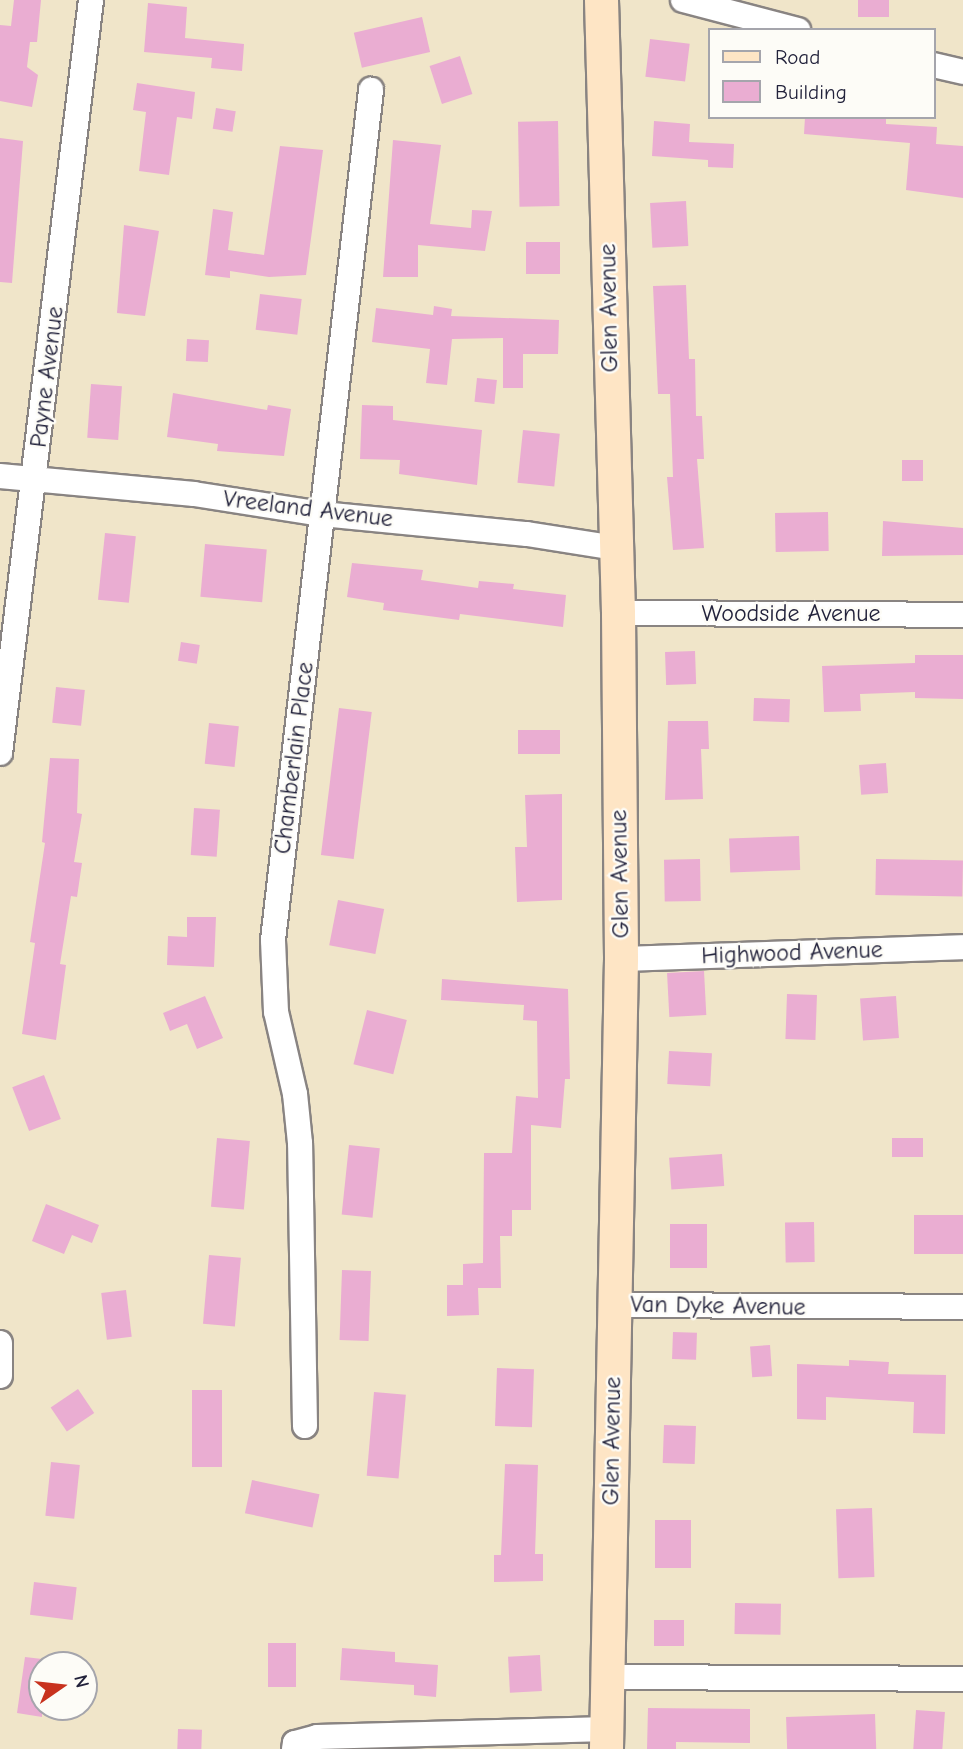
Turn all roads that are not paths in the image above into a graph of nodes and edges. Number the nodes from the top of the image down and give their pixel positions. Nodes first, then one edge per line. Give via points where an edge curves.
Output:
1 (91, 0) edge
2 (601, 0) edge
3 (683, 0) edge
4 (790, 28) edge
5 (935, 65) edge
6 (963, 72) edge
7 (372, 90) dead end
8 (0, 476) edge
9 (36, 478) junction
10 (322, 514) junction
11 (615, 548) junction
12 (618, 613) junction
13 (963, 615) edge
14 (0, 754) edge
15 (963, 947) edge
16 (621, 959) junction
17 (614, 1305) junction
18 (963, 1307) edge
19 (0, 1343) edge
20 (0, 1376) edge
21 (305, 1426) dead end
22 (610, 1677) junction
23 (963, 1679) edge
24 (606, 1739) edge
25 (295, 1746) edge

1 - 9 street, Payne Avenue
2 - 11 street, Glen Avenue
3 - 4 street
5 - 6 street
7 - 10 street, Chamberlain Place
8 - 9 street, Vreeland Avenue
9 - 10 street, Vreeland Avenue via 194,494
9 - 14 street, Payne Avenue
10 - 11 street, Vreeland Avenue via 527,534
10 - 21 street, Chamberlain Place via 272,962 276,1012 295,1094 300,1143
11 - 12 street, Glen Avenue
12 - 13 street, Woodside Avenue
12 - 16 street, Glen Avenue
15 - 16 street, Highwood Avenue
16 - 17 street, Glen Avenue
17 - 18 street, Van Dyke Avenue
17 - 22 street, Glen Avenue
19 - 20 street
22 - 23 street
22 - 24 street, Glen Avenue
24 - 25 street via 317,1737

